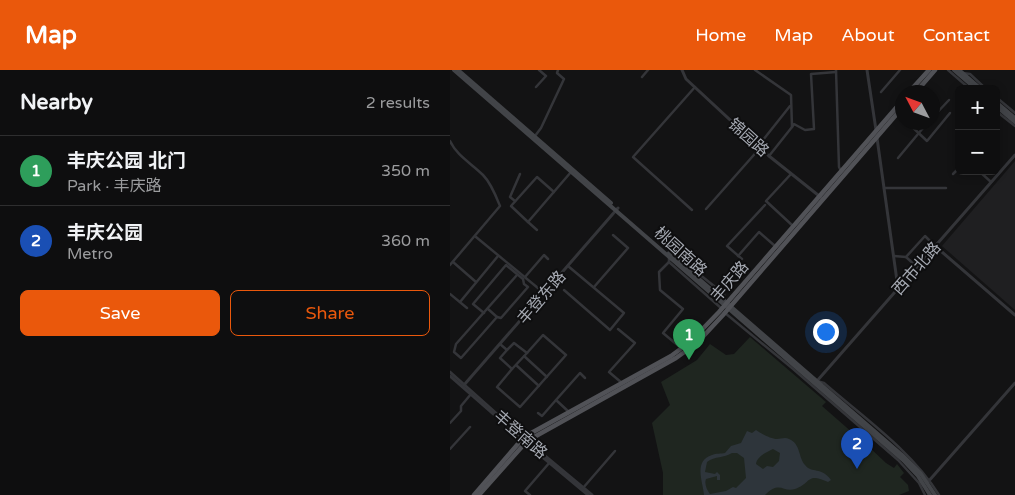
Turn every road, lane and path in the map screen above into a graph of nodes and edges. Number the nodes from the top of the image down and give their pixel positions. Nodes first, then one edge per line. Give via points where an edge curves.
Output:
1 (454, 70) edge
2 (458, 70) edge
3 (538, 70) edge
4 (558, 70) edge
5 (648, 70) edge
6 (682, 70) edge
7 (755, 70) edge
8 (867, 70) edge
9 (900, 70) edge
10 (929, 70) edge
11 (935, 70) edge
12 (948, 70) edge
13 (954, 70) edge
14 (836, 71) edge
15 (960, 71) edge
16 (642, 77) dead end
17 (915, 85) edge
18 (922, 85) edge
19 (965, 85) edge
20 (971, 85) edge
21 (976, 85) edge
22 (982, 85) edge
23 (536, 87) dead end
24 (695, 87) junction
25 (882, 92) dead end
26 (948, 100) dead end
27 (1000, 100) edge
28 (791, 105) junction
29 (1000, 107) edge
30 (895, 108) edge
31 (940, 109) edge
32 (950, 113) dead end
33 (1015, 113) edge
34 (1000, 114) edge
35 (895, 116) edge
36 (1015, 120) edge
37 (1015, 126) edge
38 (792, 127) junction
39 (916, 130) edge
40 (921, 130) edge
41 (876, 131) junction
42 (919, 133) junction
43 (535, 136) junction
44 (877, 137) junction
45 (763, 140) dead end
46 (450, 141) edge
47 (760, 148) junction
48 (1015, 155) edge
49 (769, 156) junction
50 (898, 158) dead end
51 (841, 171) junction
52 (571, 172) junction
53 (520, 174) dead end
54 (790, 174) junction
55 (983, 175) edge
56 (991, 182) junction
57 (884, 188) junction
58 (946, 188) dead end
59 (554, 192) junction
60 (821, 198) junction
61 (515, 201) junction
62 (765, 205) dead end
63 (617, 209) junction
64 (706, 209) dead end
65 (692, 210) dead end
66 (528, 222) junction
67 (794, 226) junction
68 (537, 230) dead end
69 (612, 234) dead end
70 (476, 237) junction
71 (776, 246) junction
72 (936, 246) junction
73 (670, 255) junction
74 (498, 256) junction
75 (738, 256) junction
76 (894, 256) junction
77 (906, 257) junction
78 (548, 259) dead end
79 (742, 260) dead end
80 (668, 262) junction
81 (451, 263) edge
82 (568, 266) junction
83 (917, 267) junction
84 (517, 275) junction
85 (525, 276) junction
86 (476, 282) junction
87 (594, 288) junction
88 (898, 288) junction
89 (564, 290) dead end
90 (544, 293) junction
91 (450, 294) edge
92 (460, 302) junction
93 (726, 306) junction
94 (467, 308) dead end
95 (488, 309) junction
96 (484, 313) junction
97 (1015, 315) edge
98 (497, 317) junction
99 (618, 329) dead end
100 (500, 344) junction
101 (682, 349) junction
102 (507, 350) junction
103 (526, 353) junction
104 (524, 356) junction
105 (516, 365) junction
106 (512, 369) junction
107 (450, 374) edge
108 (547, 377) junction
109 (585, 378) dead end
110 (817, 381) junction
111 (622, 383) junction
112 (1015, 384) edge
113 (464, 385) junction
114 (539, 386) junction
115 (471, 394) junction
116 (556, 400) junction
117 (569, 412) junction
118 (538, 413) dead end
119 (450, 424) edge
120 (470, 426) dead end
121 (525, 440) junction
122 (450, 449) edge
123 (615, 451) dead end
124 (550, 462) junction
125 (928, 482) junction
126 (584, 488) junction
127 (474, 495) edge
128 (479, 495) edge
129 (530, 495) edge
130 (588, 495) edge
131 (592, 495) edge
132 (925, 495) edge
133 (930, 495) edge
134 (935, 495) edge
135 (939, 495) edge

1 - 52 main road, 桃园南路
2 - 43 main road, 桃园南路
3 - 23 street via 546,76
4 - 43 street via 564,79
5 - 16 street
6 - 24 street, 锦园路
7 - 28 street via 791,95
8 - 41 street
9 - 25 street
10 - 17 main road
11 - 18 main road
12 - 19 street
13 - 20 main road
14 - 38 street via 811,74 814,129 805,130 794,124
14 - 51 street
15 - 21 main road
15 - 22 street via 970,74
24 - 47 street, 锦园路
24 - 65 street via 633,157
26 - 31 street
27 - 33 street
28 - 38 street
28 - 45 street
29 - 36 main road
30 - 41 main road, 丰庆路
32 - 42 street via 927,141
34 - 37 street
35 - 44 main road, 丰庆路
38 - 49 street
39 - 42 street
40 - 42 street
41 - 51 main road, 丰庆路
42 - 50 street
43 - 63 main road, 桃园南路
44 - 57 street
44 - 60 main road, 丰庆路
46 - 70 street via 456,152 484,175 500,206
47 - 49 street, 锦园路
47 - 64 street
48 - 56 street, 西市北路
49 - 54 street, 锦园路
51 - 60 main road, 丰庆路
52 - 59 street
52 - 63 main road, 桃园南路
53 - 61 street via 510,196
54 - 60 street, 锦园路
54 - 67 street via 766,201
55 - 56 street
56 - 72 street, 西市北路
57 - 58 street
57 - 76 street
59 - 61 street via 537,177
59 - 66 street
60 - 67 main road, 丰庆路
60 - 93 main road, 丰庆路
61 - 66 street via 511,206
62 - 75 street via 727,246
63 - 73 main road, 桃园南路
63 - 82 street, 丰登东路
66 - 68 street
67 - 71 main road, 丰庆路
69 - 87 street via 628,248
70 - 74 street
70 - 81 street
71 - 75 street via 759,232
71 - 93 main road, 丰庆路
72 - 77 street via 925,236
72 - 83 street, 西市北路
72 - 97 street
73 - 80 street
73 - 93 main road, 桃园南路
73 - 93 street via 674,254 724,294
74 - 85 street
74 - 86 street
75 - 79 street
76 - 77 street
76 - 88 street
77 - 83 street
78 - 85 street via 544,255
80 - 93 street
80 - 101 street via 659,272 660,290 683,310 663,333
81 - 86 street
82 - 87 street
82 - 90 street, 丰登东路
83 - 88 street, 西市北路
84 - 95 street
84 - 96 street via 506,265 473,304
84 - 98 street via 528,287 501,318
85 - 90 street
86 - 92 street
87 - 89 street via 624,313 610,330
88 - 110 street, 西市北路
90 - 100 street, 丰登东路
91 - 92 street
92 - 94 street
93 - 101 main road, 丰庆路
93 - 110 main road, 桃园南路
93 - 121 main road, 丰庆路 via 697,343 676,358
93 - 132 street via 898,460 919,483
93 - 133 main road, 桃园南路 via 903,460
95 - 96 street
95 - 98 street
96 - 98 street via 456,344 454,352 461,358
99 - 111 street via 635,343 609,372
100 - 102 street
100 - 113 street, 丰登东路
101 - 111 main road, 丰庆路
102 - 103 street via 514,343
102 - 106 street via 500,358
103 - 104 street
103 - 108 street via 543,335 566,355
104 - 105 street
104 - 108 street
105 - 106 street
105 - 114 street
106 - 114 street via 497,387 520,407
107 - 113 street, 丰登南路
107 - 115 street, 丰登南路
108 - 114 street
109 - 116 street via 580,373
110 - 125 main road, 桃园南路
111 - 117 main road, 丰庆路
112 - 125 street
113 - 121 street, 丰登南路
115 - 119 street
115 - 121 street, 丰登南路
116 - 117 street
116 - 118 street via 542,416
117 - 121 main road, 丰庆路
120 - 122 street
121 - 124 street, 丰登南路
121 - 126 street, 丰登南路
121 - 127 main road, 丰庆路
121 - 128 main road, 丰庆路
123 - 126 street
124 - 129 street via 525,491
124 - 130 street, 丰登南路
125 - 134 main road, 桃园南路
125 - 135 street
126 - 131 street, 丰登南路

